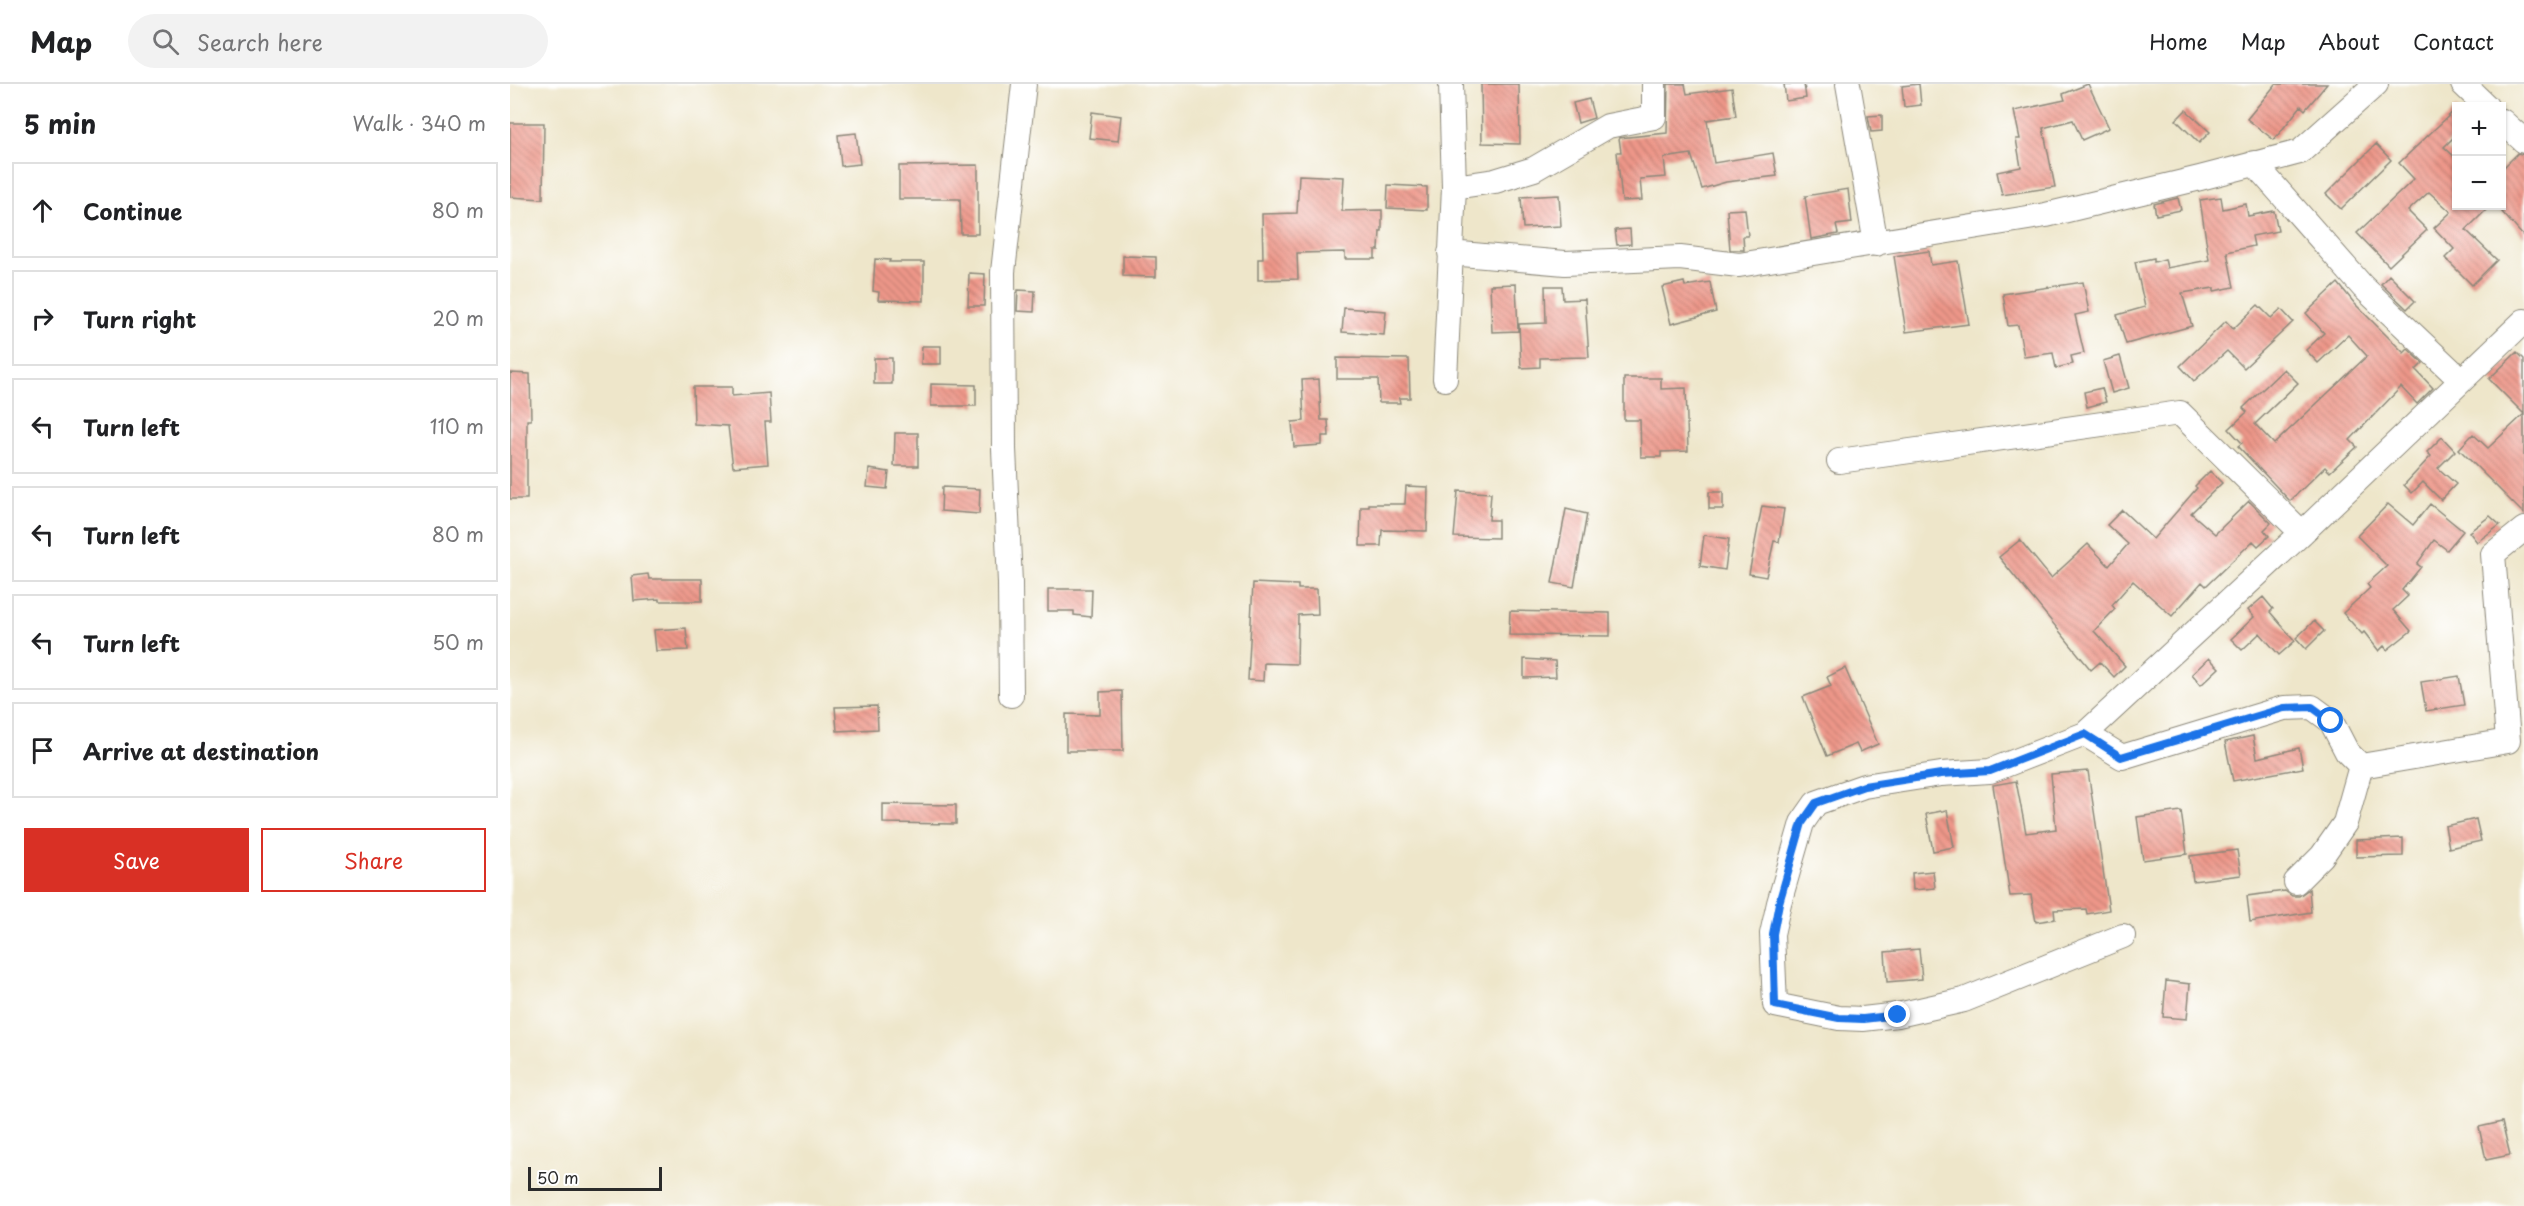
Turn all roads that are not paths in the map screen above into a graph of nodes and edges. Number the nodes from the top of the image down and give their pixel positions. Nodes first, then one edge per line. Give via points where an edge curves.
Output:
1 (1024, 84) edge
2 (1451, 84) edge
3 (1654, 84) edge
4 (1848, 84) edge
5 (2376, 84) edge
6 (2463, 84) edge
7 (2482, 102) edge
8 (2506, 125) edge
9 (2524, 141) edge
10 (2254, 163) junction
11 (1454, 187) junction
12 (1876, 244) junction
13 (1450, 253) junction
14 (2524, 321) edge
15 (1445, 379) dead end
16 (2461, 380) junction
17 (1839, 461) dead end
18 (2524, 529) edge
19 (2302, 533) junction
20 (1011, 695) dead end
21 (2085, 734) junction
22 (2516, 740) edge
23 (2361, 766) junction
24 (2296, 882) dead end
25 (2123, 936) dead end

1 - 20 street via 1003,272
2 - 11 street
3 - 11 street via 1654,117 1608,126 1534,169 1496,181
4 - 12 street
5 - 10 street via 2300,152
6 - 7 street
8 - 9 street
10 - 12 street via 2046,215
10 - 16 street via 2363,287
11 - 13 street
12 - 13 street via 1739,265 1680,258 1565,263
13 - 15 street
14 - 16 street
16 - 19 street
17 - 19 street via 2180,413
18 - 22 street via 2493,554
19 - 21 street
21 - 23 street via 2121,757 2284,708 2312,707 2331,721 2347,752
21 - 25 street via 1990,771 1864,786 1816,803 1802,823 1774,924 1775,1005 1839,1018 1898,1015 1964,1000
22 - 23 street
23 - 24 street via 2345,823 2322,856

